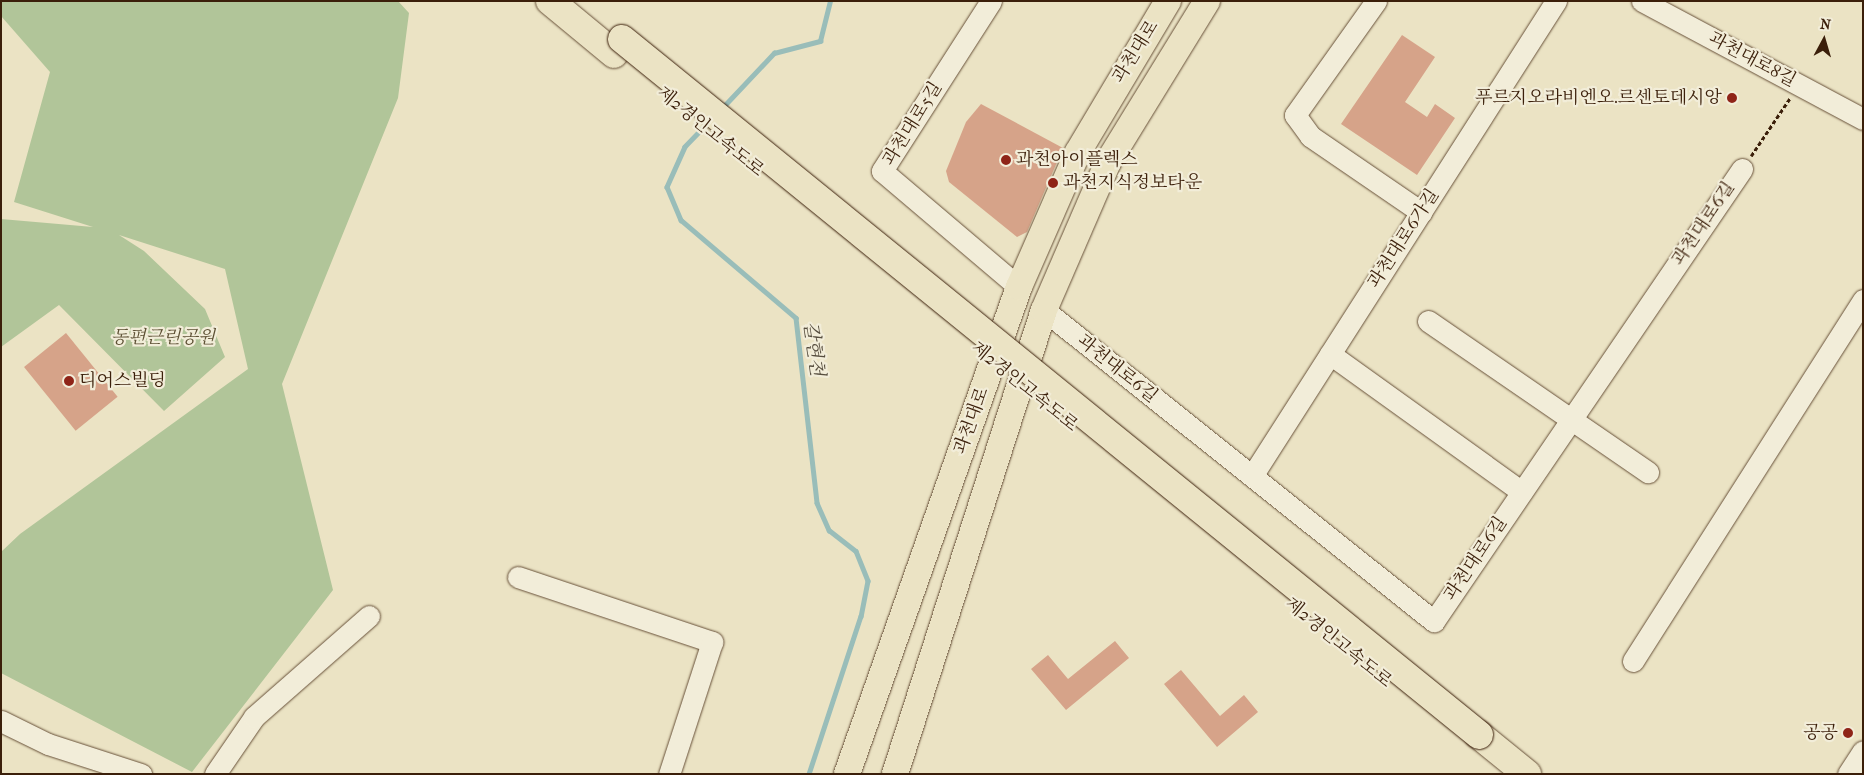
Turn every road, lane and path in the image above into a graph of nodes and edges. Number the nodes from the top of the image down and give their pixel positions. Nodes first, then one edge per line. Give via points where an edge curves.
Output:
1 (550, 1) edge
2 (579, 1) edge
3 (991, 1) edge
4 (1168, 1) edge
5 (1207, 1) edge
6 (1376, 1) edge
7 (1556, 1) edge
8 (1642, 1) edge
9 (618, 46) junction
10 (1799, 85) junction
11 (1863, 119) edge
12 (1742, 169) joint
13 (1421, 212) junction
14 (1019, 287) junction
15 (1863, 300) edge
16 (1044, 310) junction
17 (1428, 322) dead end
18 (1330, 354) junction
19 (1572, 419) junction
20 (1648, 472) dead end
21 (1252, 476) junction
22 (1522, 492) junction
23 (518, 577) dead end
24 (368, 616) dead end
25 (1633, 661) dead end
26 (1, 721) edge
27 (1474, 742) junction
28 (1863, 751) edge
29 (141, 774) edge
30 (215, 774) edge
31 (670, 774) edge
32 (848, 774) edge
33 (895, 774) edge
34 (1499, 774) edge
35 (1527, 774) edge
36 (1848, 774) edge

1 - 9 highway, 제2경인고속도로
2 - 9 highway, 제2경인고속도로
3 - 14 street, 과천대로5길 via 882,171
4 - 14 main road, 과천대로 via 1078,152
5 - 16 main road, 과천대로 via 1108,162
6 - 13 street via 1295,116 1310,136
7 - 13 street, 과천대로6가길
8 - 10 street, 과천대로8길
9 - 27 highway, 제2경인고속도로
10 - 11 street, 과천대로8길
10 - 12 path, 과천대로6길
12 - 19 street, 과천대로6길
13 - 18 street, 과천대로6가길
14 - 32 main road, 과천대로
15 - 25 street
16 - 21 street, 과천대로6길
16 - 33 main road, 과천대로
17 - 19 street
18 - 21 street, 과천대로6가길
18 - 22 street
19 - 20 street
19 - 22 street, 과천대로6길
21 - 22 street, 과천대로6길 via 1434,621
23 - 31 street via 712,642
24 - 30 street via 254,717
26 - 29 street via 48,744
27 - 34 highway, 제2경인고속도로
27 - 35 highway, 제2경인고속도로
28 - 36 street

